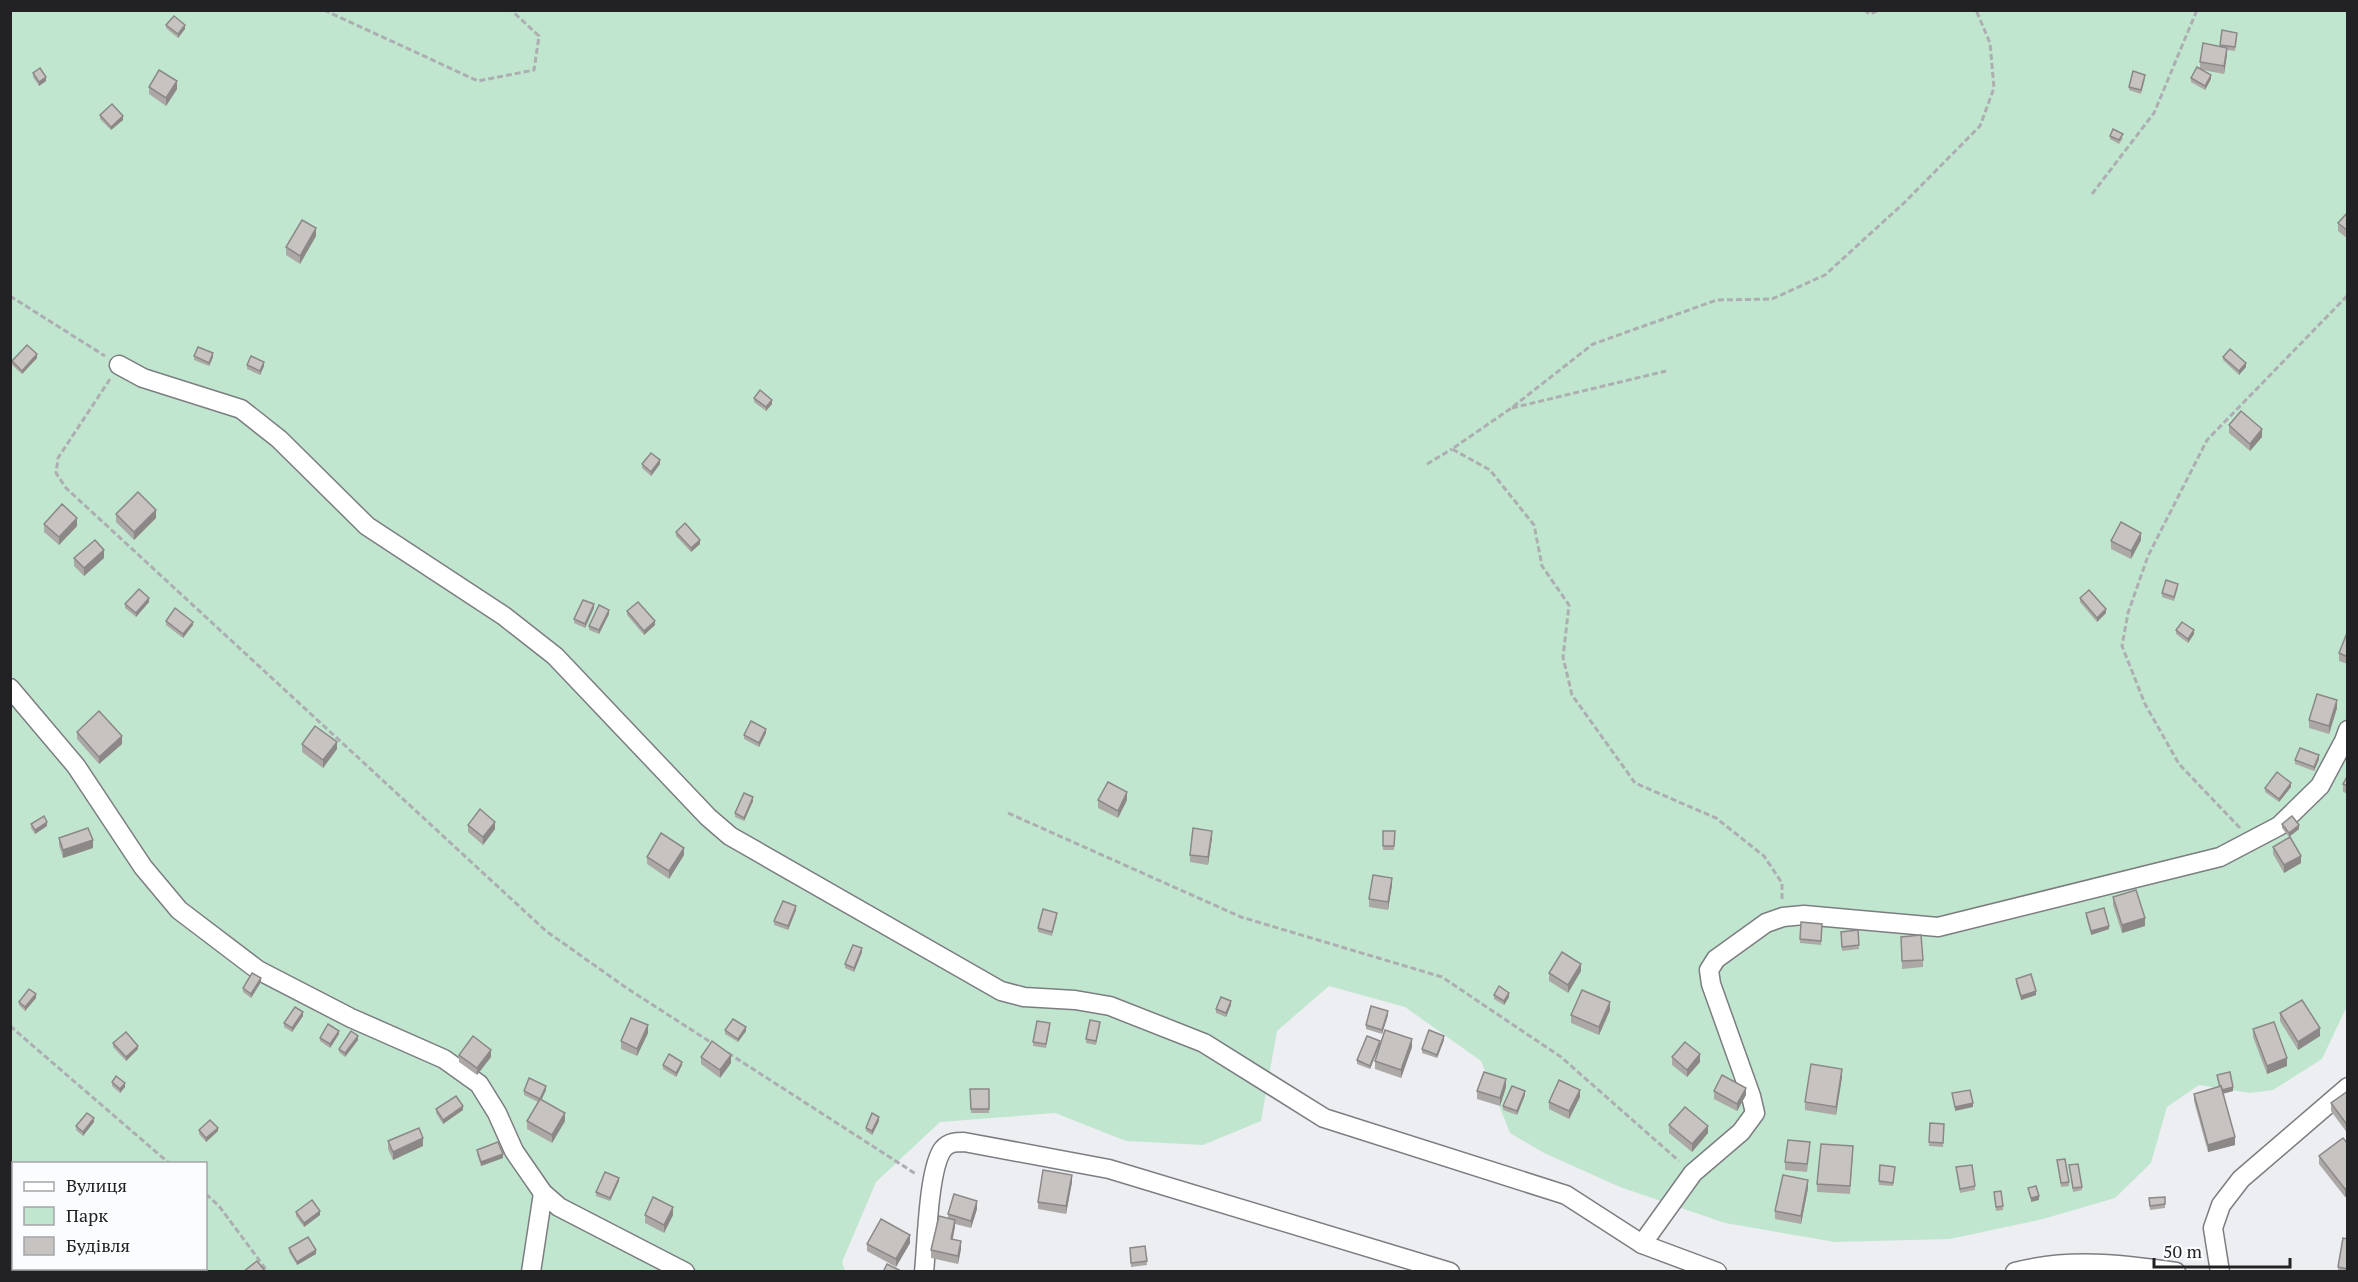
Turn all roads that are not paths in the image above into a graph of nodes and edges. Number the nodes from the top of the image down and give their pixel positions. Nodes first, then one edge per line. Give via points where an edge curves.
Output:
1 (119, 365) road end
2 (10, 688) edge
3 (2348, 730) edge
4 (2348, 1087) edge
5 (543, 1193) junction
6 (1642, 1244) junction
7 (531, 1272) edge
8 (685, 1272) edge
9 (924, 1272) edge
10 (1450, 1272) edge
11 (1717, 1272) edge
12 (2015, 1272) edge
13 (2176, 1272) edge
14 (2220, 1272) edge

1 - 6 street via 142,378 241,409 279,439 367,526 504,616 555,656 708,818 730,836 1000,991 1110,1006 1204,1043 1324,1118 1566,1194
2 - 5 street via 76,766 143,867 179,910 258,969 351,1018 444,1059 479,1084 514,1151
3 - 6 street via 2320,786 2279,826 2220,857 1938,927 1783,916 1766,923 1716,959 1709,970 1710,984 1755,1113 1741,1132 1693,1173
4 - 14 street via 2241,1179 2221,1205 2213,1228
5 - 7 street
5 - 8 street via 559,1207
6 - 11 street
9 - 10 street via 931,1184 942,1150 951,1143 964,1142 1108,1169
12 - 13 street via 2063,1264 2120,1264

